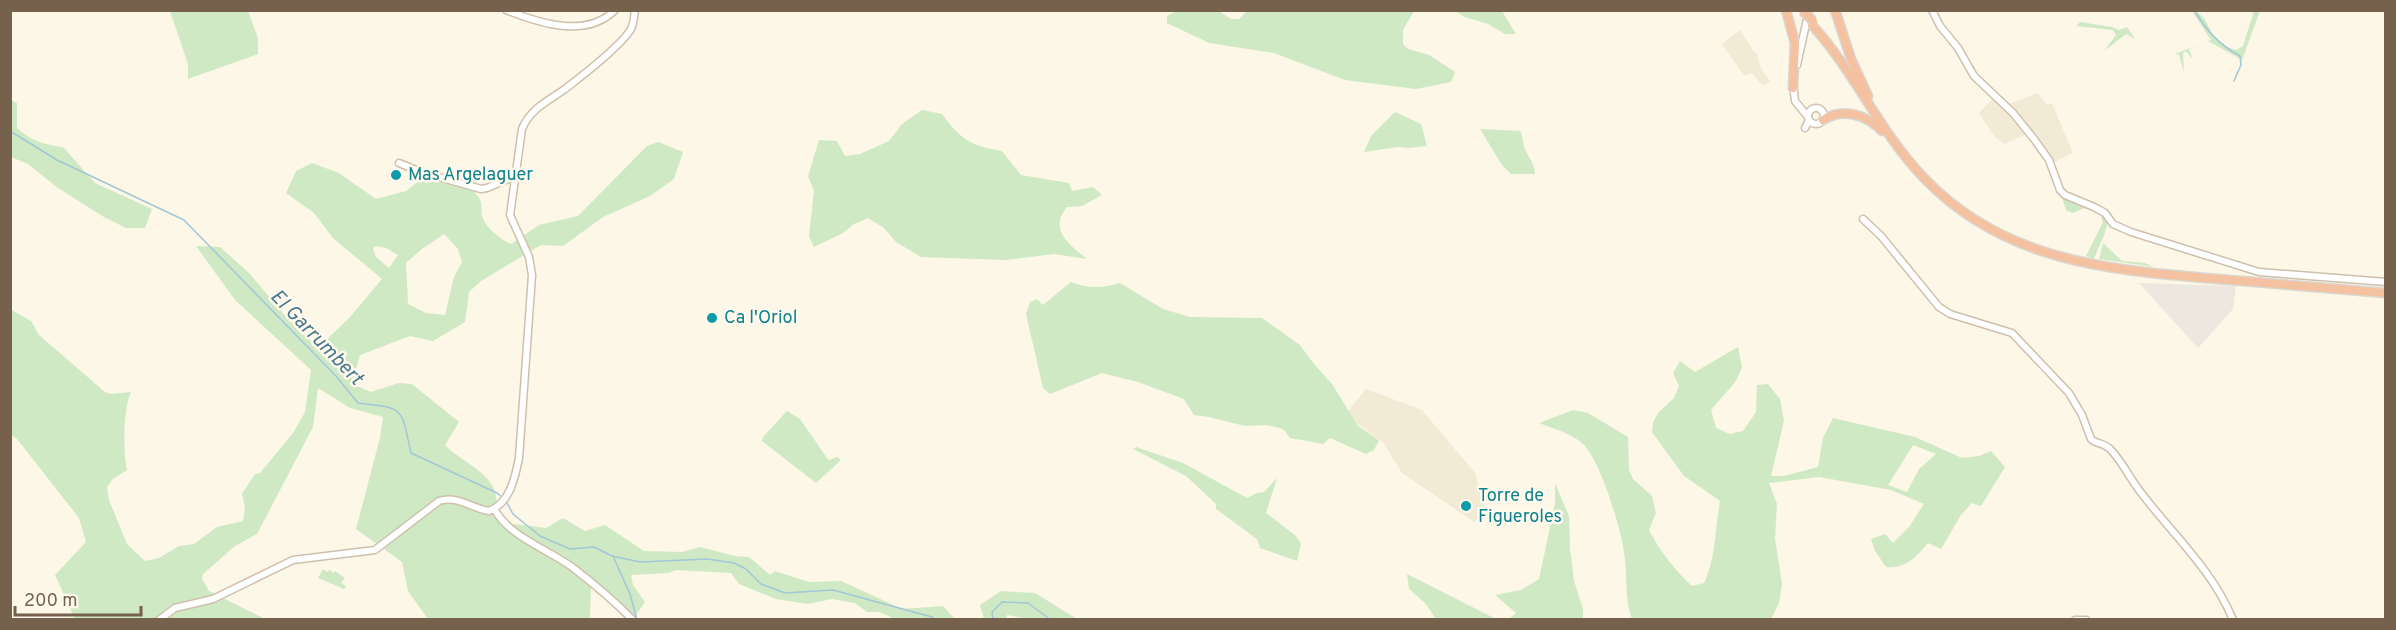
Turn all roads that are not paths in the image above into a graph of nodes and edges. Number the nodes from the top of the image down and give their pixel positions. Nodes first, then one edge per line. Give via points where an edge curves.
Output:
1 (506, 10) edge
2 (615, 10) edge
3 (635, 10) edge
4 (1786, 10) edge
5 (1836, 10) edge
6 (1932, 10) edge
7 (1803, 12) edge
8 (1813, 23) junction
9 (1792, 88) junction
10 (1868, 96) junction
11 (1801, 108) junction
12 (1812, 110) junction
13 (1809, 118) junction
14 (1819, 122) junction
15 (1897, 147) junction
16 (399, 163) dead end
17 (515, 176) junction
18 (1863, 219) dead end
19 (2385, 282) edge
20 (2385, 291) edge
21 (497, 506) junction
22 (159, 620) edge
23 (633, 620) edge
24 (2076, 620) edge
25 (2086, 620) edge
26 (2233, 620) edge

1 - 2 street via 551,26 594,24
3 - 17 street via 633,24 622,41 526,119
4 - 9 highway via 1796,43
5 - 10 highway via 1851,59
6 - 19 street via 1974,75 2013,113 2049,160 2060,190 2104,213 2113,224 2259,272
7 - 8 highway, bridge
7 - 9 street
8 - 10 highway via 1834,45
8 - 15 highway
9 - 11 street
10 - 20 highway via 1906,150 1938,185 1978,216 2042,248 2126,268
11 - 12 street
11 - 13 street
12 - 13 street
12 - 14 street via 1822,111
13 - 14 street
13 - 14 street via 1807,129
14 - 15 highway via 1833,115 1861,116 1873,122
15 - 20 highway via 1926,180 1965,211 2013,240 2054,256 2125,271
16 - 17 street via 481,189
17 - 21 street via 510,215 527,252 532,275 519,458 515,482
18 - 26 street via 1939,307 2012,333 2048,370 2069,393 2093,442 2113,452 2207,573 2226,601
21 - 22 street via 489,511 448,498 439,501 375,550 294,560 213,598 176,608
21 - 23 street via 500,519 519,535 572,567
24 - 25 street

